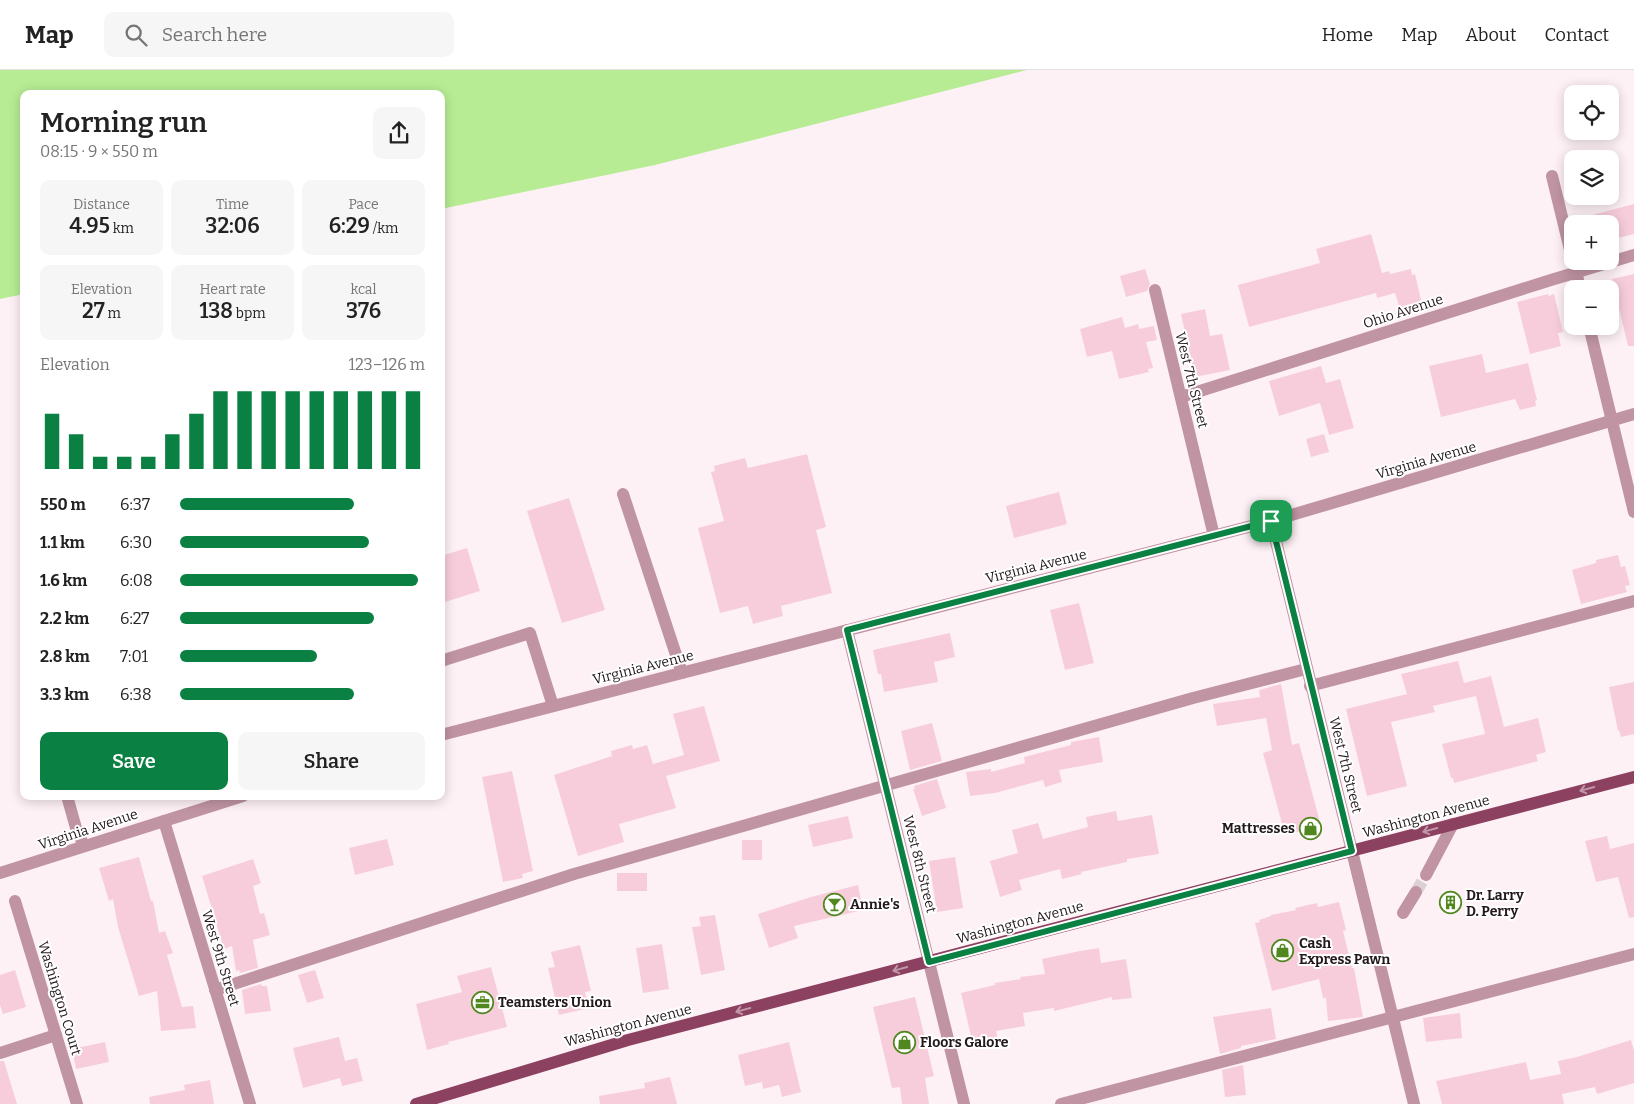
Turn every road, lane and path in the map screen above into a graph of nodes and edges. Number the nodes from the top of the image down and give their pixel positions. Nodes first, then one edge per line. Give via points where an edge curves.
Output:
1 (1552, 176) dead end
2 (1564, 224) edge
3 (1634, 255) edge
4 (1619, 257) edge
5 (1564, 267) edge
6 (1155, 290) dead end
7 (1591, 335) edge
8 (1181, 397) junction
9 (1634, 414) edge
10 (1612, 421) junction
11 (623, 494) dead end
12 (1634, 512) edge
13 (1271, 521) junction
14 (1214, 536) junction
15 (1634, 601) edge
16 (847, 630) junction
17 (445, 660) edge
18 (1306, 669) junction
19 (682, 673) junction
20 (1310, 686) junction
21 (553, 706) junction
22 (445, 734) edge
23 (1634, 777) edge
24 (886, 787) junction
25 (68, 800) edge
26 (230, 800) edge
27 (164, 821) junction
28 (1454, 824) junction
29 (84, 846) junction
30 (1352, 851) junction
31 (0, 873) edge
32 (1426, 875) tunnel mouth
33 (1416, 892) tunnel mouth
34 (15, 901) dead end
35 (1404, 913) dead end
36 (1634, 954) edge
37 (929, 962) junction
38 (215, 990) junction
39 (1393, 1017) junction
40 (56, 1035) junction
41 (0, 1053) edge
42 (77, 1104) edge
43 (250, 1104) edge
44 (416, 1104) edge
45 (964, 1104) edge
46 (1061, 1104) edge
47 (1414, 1104) edge

1 - 2 street
3 - 4 street, Ohio Avenue
5 - 8 street, Ohio Avenue
6 - 8 street, West 7th Street
7 - 10 street
8 - 14 street, West 7th Street
9 - 10 street, Virginia Avenue
10 - 12 street
10 - 13 street, Virginia Avenue
11 - 19 street
13 - 14 street, Virginia Avenue
13 - 18 street, West 7th Street
14 - 16 street, Virginia Avenue
15 - 20 street
16 - 19 street, Virginia Avenue
16 - 24 street, West 8th Street
17 - 21 street via 530,633
18 - 20 street, West 7th Street
18 - 24 street via 1192,698
19 - 21 street, Virginia Avenue
20 - 30 street, West 7th Street
21 - 22 street, Virginia Avenue
23 -> 28 main road, Washington Avenue
24 - 37 street, West 8th Street
24 - 38 street via 574,874
25 - 29 street
26 - 27 street, Virginia Avenue
27 - 29 street, Virginia Avenue
27 - 38 street, West 9th Street
28 -> 30 main road, Washington Avenue
28 - 32 street
29 - 31 street, Virginia Avenue
30 - 37 main road, Washington Avenue
30 - 39 street, West 7th Street
33 - 35 street
34 - 40 street, Washington Court
36 - 39 street
37 -> 44 main road, Washington Avenue via 628,1040
37 - 45 street, West 8th Street
38 - 43 street, West 9th Street
39 - 46 street
39 - 47 street, West 7th Street
40 - 41 street
40 - 42 street, Washington Court

